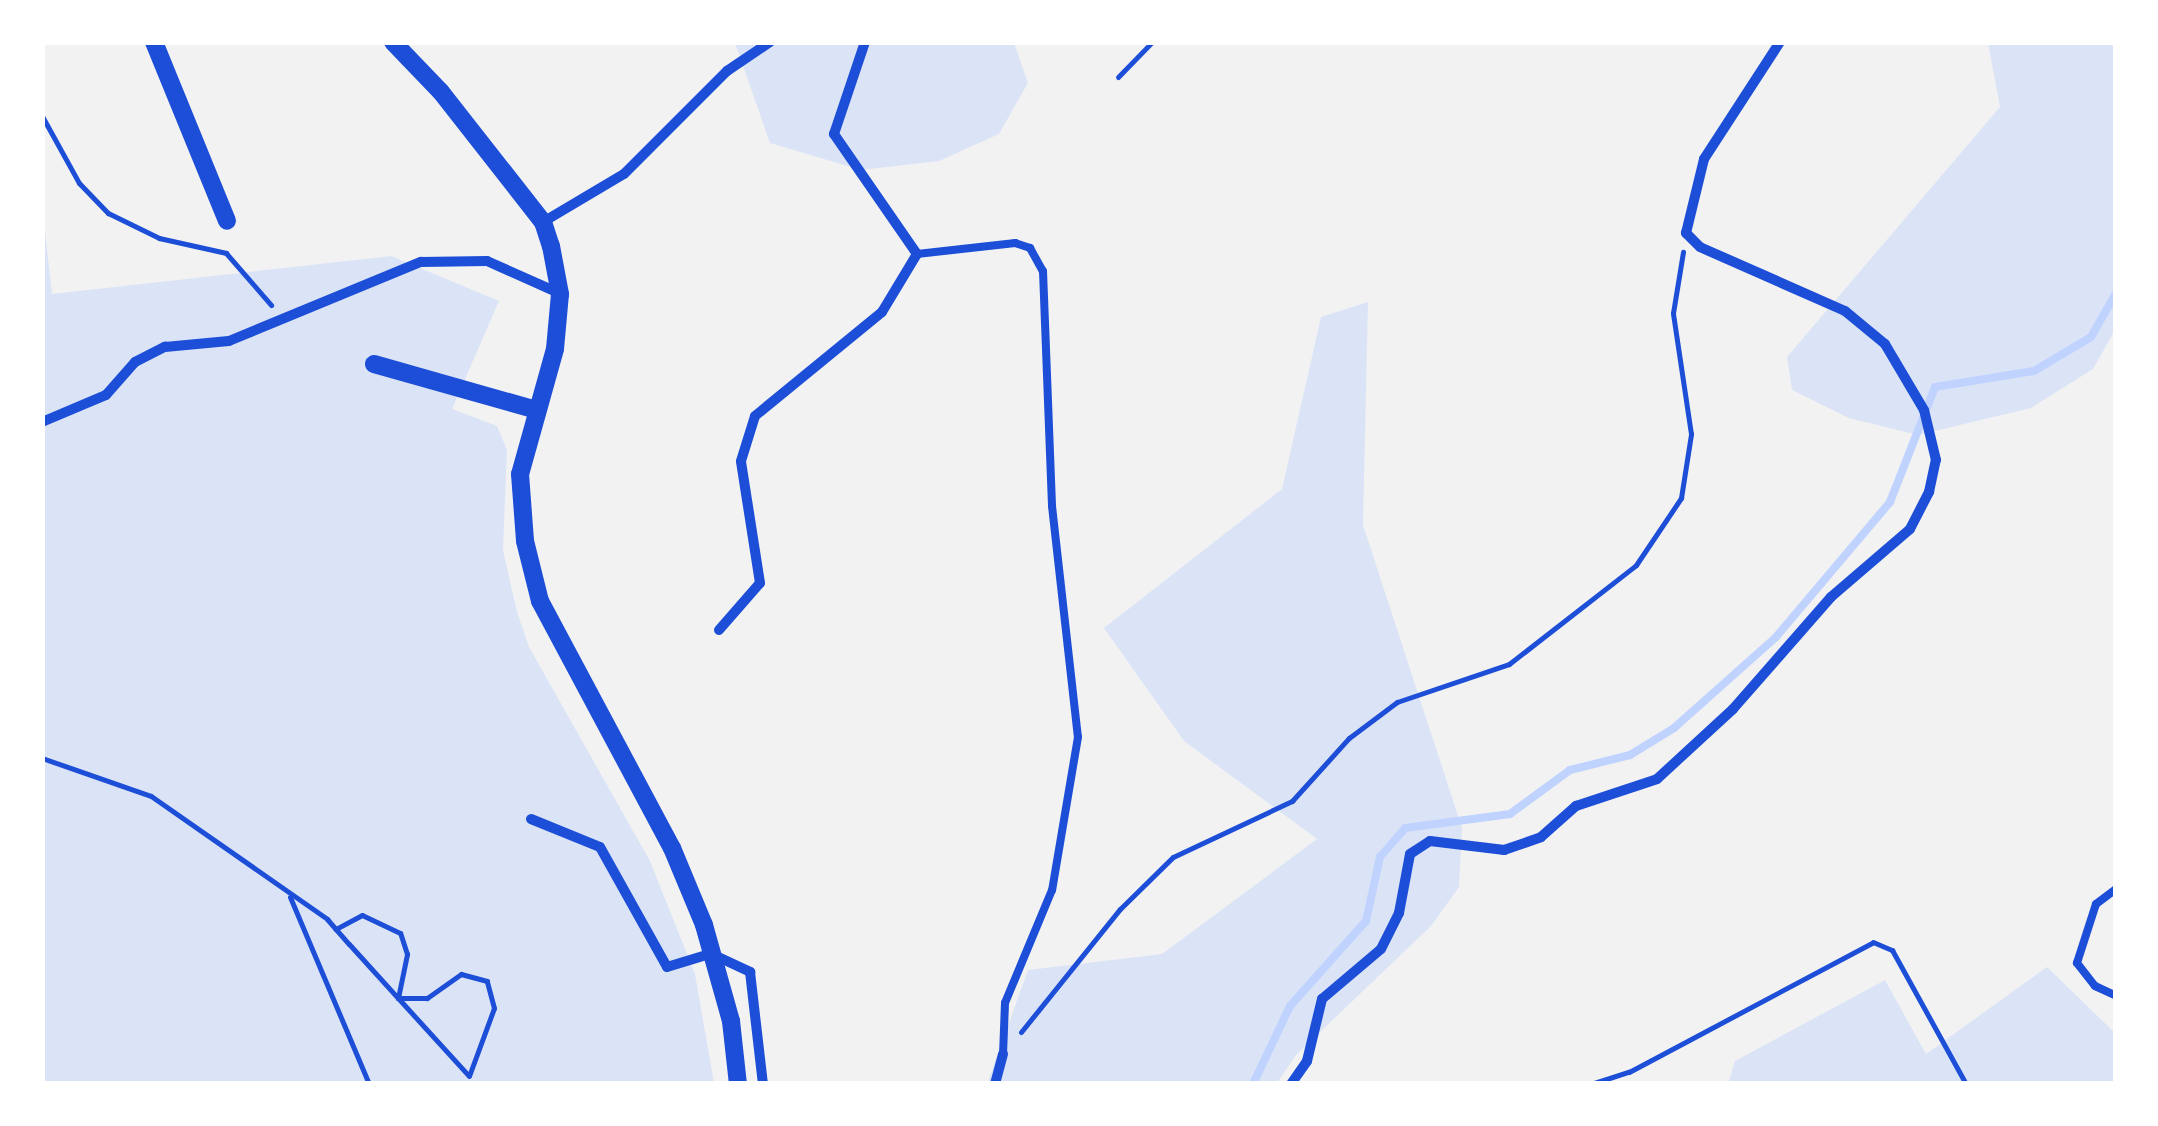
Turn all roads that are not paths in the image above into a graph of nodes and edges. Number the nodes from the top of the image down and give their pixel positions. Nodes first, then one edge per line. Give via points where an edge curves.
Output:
1 (154, 42) edge
2 (393, 42) edge
3 (770, 42) edge
4 (865, 42) edge
5 (1780, 42) edge
6 (227, 221) dead end
7 (542, 222) junction
8 (917, 254) junction
9 (560, 294) junction
10 (374, 364) dead end
11 (533, 409) junction
12 (42, 422) edge
13 (719, 630) dead end
14 (530, 819) dead end
15 (2116, 889) edge
16 (715, 954) junction
17 (2116, 996) edge
18 (1003, 1054) joint
19 (738, 1084) edge
20 (763, 1084) edge
21 (995, 1084) edge
22 (1291, 1084) edge

1 - 6 street
2 - 7 street via 441,92
3 - 7 street via 728,71 624,174
4 - 8 street via 834,134
5 - 22 street via 1704,159 1686,233 1700,247 1845,311 1886,344 1924,410 1936,460 1929,492 1910,529 1832,597 1734,709 1657,779 1576,806 1541,837 1504,850 1430,841 1410,854 1399,913 1380,949 1322,998 1316,1035
7 - 9 street
8 - 13 street via 882,312 755,416 741,461 760,582
8 - 18 lane via 1015,243 1030,248 1043,272 1052,506 1078,737 1052,890 1005,1003
9 - 11 street via 555,349
9 - 12 street via 487,261 420,262 229,341 165,347 135,362 106,395
10 - 11 street
11 - 16 street via 520,474 525,541 540,601 672,848
14 - 16 street via 600,847 667,967
15 - 17 lane via 2096,904 2077,963 2095,986
16 - 19 street
16 - 20 street via 750,972
18 - 21 street

